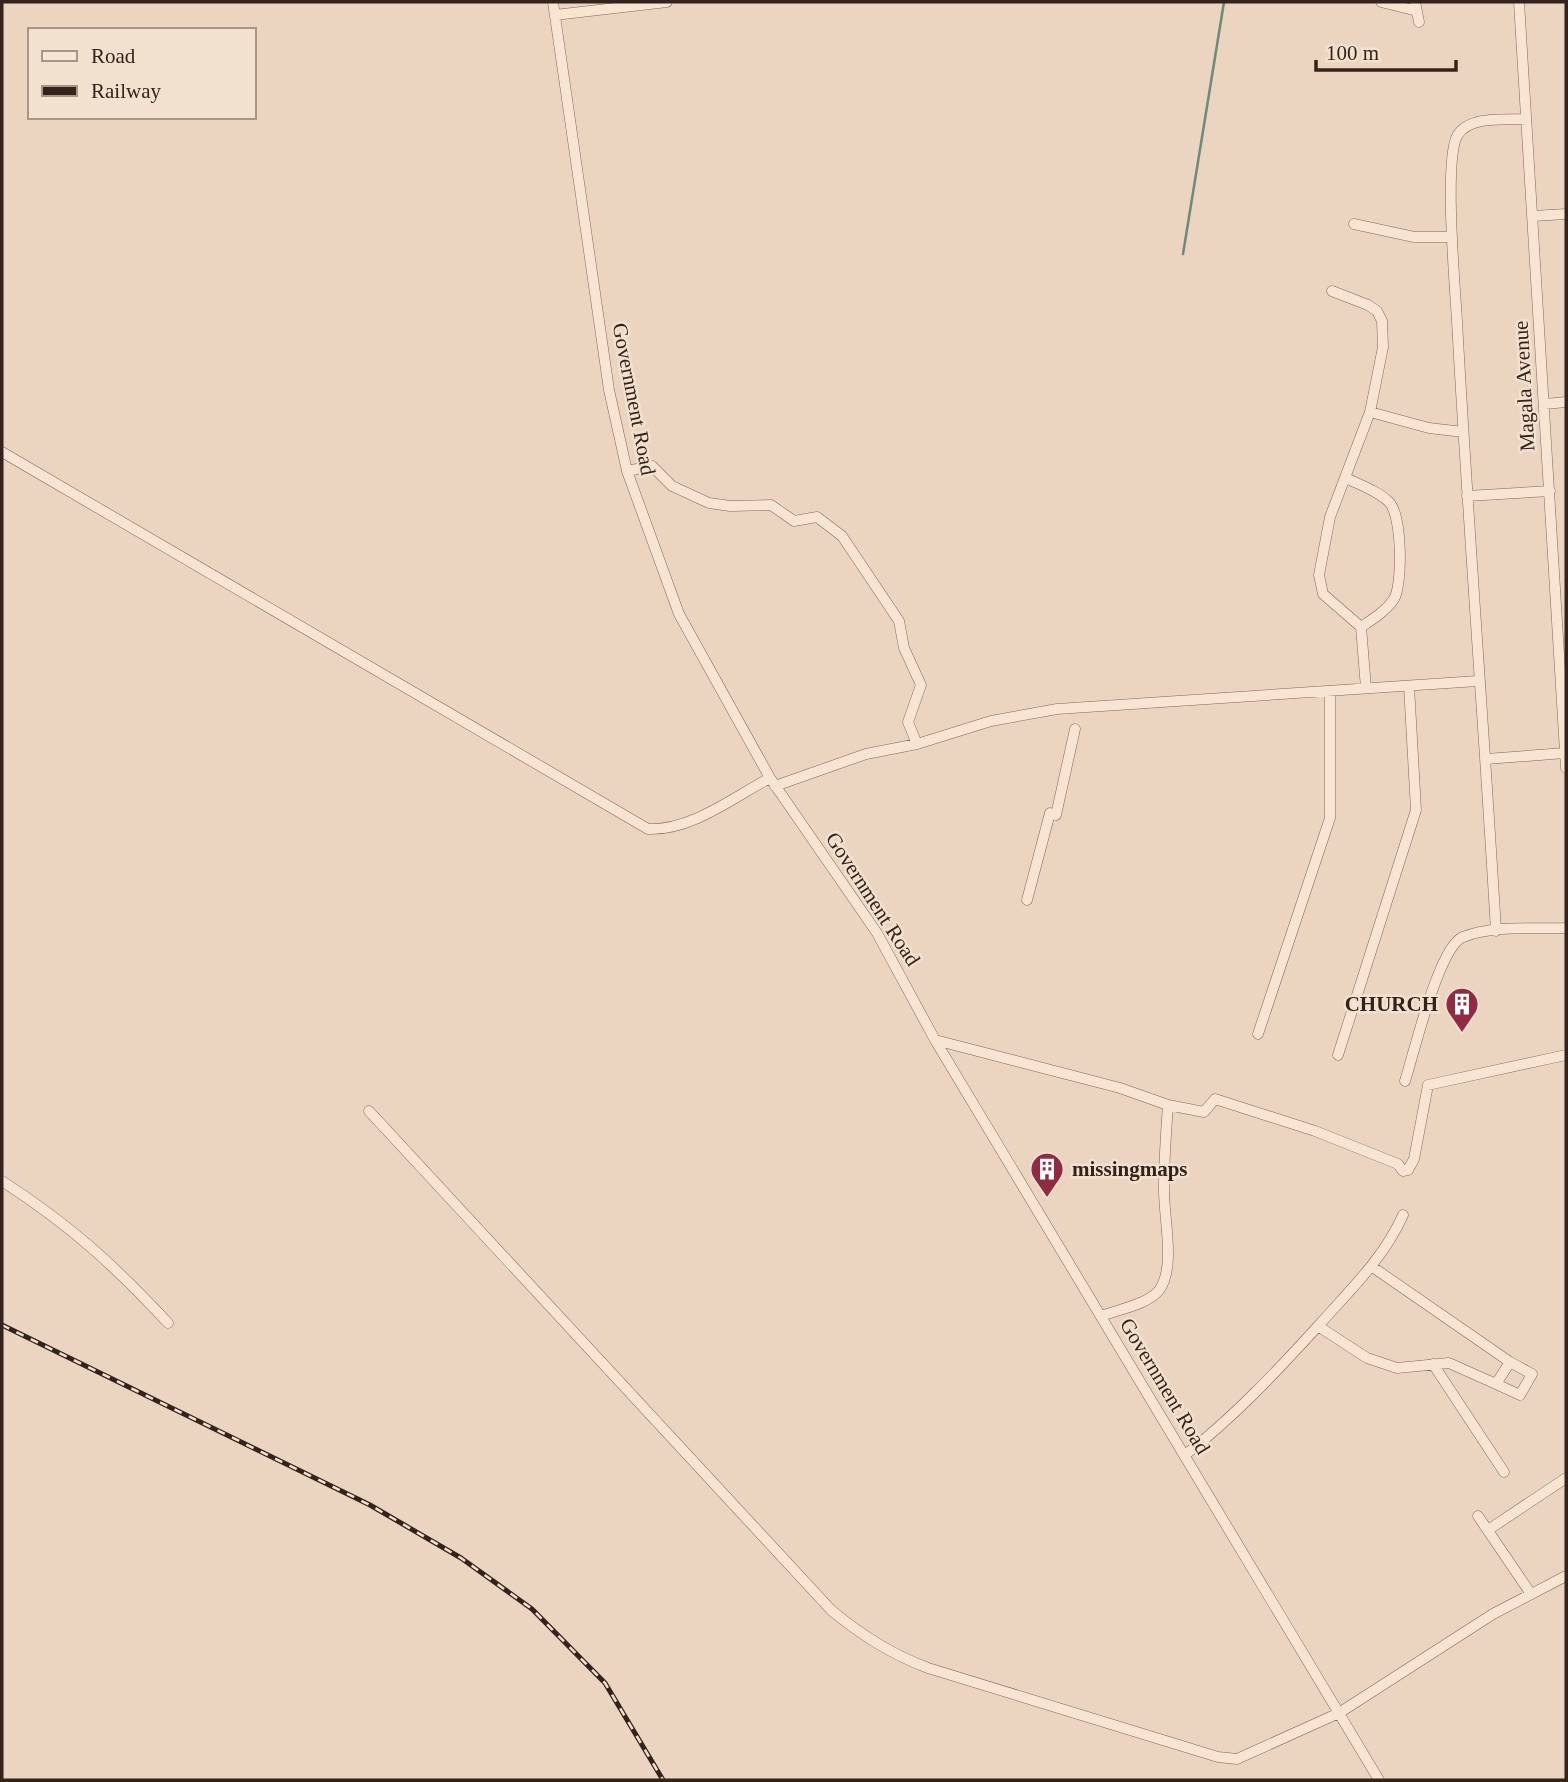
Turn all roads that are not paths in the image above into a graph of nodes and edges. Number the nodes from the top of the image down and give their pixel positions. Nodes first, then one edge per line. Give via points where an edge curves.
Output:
1 (553, 2) edge
2 (667, 2) edge
3 (1381, 2) edge
4 (1519, 2) edge
5 (1417, 12) edge
6 (555, 15) junction
7 (1526, 119) junction
8 (1566, 214) edge
9 (1533, 216) junction
10 (1354, 224) dead end
11 (1452, 237) junction
12 (1332, 291) dead end
13 (1566, 402) edge
14 (1545, 404) junction
15 (1370, 412) junction
16 (1463, 432) junction
17 (2, 452) edge
18 (627, 471) junction
19 (1346, 478) junction
20 (1549, 491) junction
21 (1466, 496) junction
22 (1361, 627) junction
23 (1478, 681) junction
24 (1409, 686) junction
25 (1366, 688) junction
26 (1330, 691) junction
27 (1075, 729) dead end
28 (917, 744) junction
29 (1565, 753) edge
30 (1486, 759) junction
31 (1566, 768) edge
32 (772, 782) junction
33 (1027, 900) dead end
34 (1566, 928) edge
35 (1496, 930) junction
36 (1258, 1034) dead end
37 (935, 1040) junction
38 (1338, 1055) dead end
39 (1566, 1055) edge
40 (1405, 1081) dead end
41 (1168, 1105) junction
42 (369, 1111) dead end
43 (2, 1181) edge
44 (1403, 1215) dead end
45 (1371, 1266) junction
46 (1101, 1316) junction
47 (167, 1323) dead end
48 (1318, 1326) junction
49 (1510, 1362) junction
50 (1433, 1364) junction
51 (1496, 1384) junction
52 (1185, 1455) junction
53 (1504, 1472) dead end
54 (1566, 1478) edge
55 (1478, 1516) dead end
56 (1488, 1530) junction
57 (1566, 1576) edge
58 (1531, 1594) junction
59 (1339, 1713) junction
60 (1379, 1780) edge

1 - 6 street, Government Road
2 - 6 street
3 - 5 street
4 - 7 street, Magala Avenue
6 - 18 street, Government Road via 609,390
7 - 9 street, Magala Avenue
7 - 11 street via 1473,122 1462,128 1453,151
8 - 9 street
9 - 14 street, Magala Avenue
10 - 11 street via 1414,237
11 - 16 street
12 - 15 street via 1368,305 1382,321 1383,347
13 - 14 street
14 - 20 street, Magala Avenue
15 - 16 street
15 - 19 street
16 - 21 street
17 - 32 street via 629,821 648,829 668,830
18 - 28 street via 652,466 672,486 709,502 771,505 794,521 817,517 837,530 899,621 921,685 908,722
18 - 32 street, Government Road via 679,614
19 - 22 street via 1330,517 1319,576 1323,594
19 - 22 street via 1392,504 1397,516 1400,579 1396,595
20 - 21 street
20 - 29 street, Magala Avenue
21 - 23 street
22 - 25 street
23 - 24 street
23 - 30 street
24 - 25 street
24 - 38 street via 1416,810
25 - 26 street
26 - 28 street via 1057,709
26 - 36 street via 1330,818
27 - 33 street
28 - 32 street
29 - 30 street
29 - 31 street, Magala Avenue
30 - 35 street
32 - 37 street, Government Road via 877,933
34 - 35 street
35 - 40 street via 1462,937 1444,956
37 - 41 street
37 - 46 street, Government Road
39 - 41 street via 1428,1085 1414,1159 1403,1171 1398,1164 1315,1131 1214,1099 1204,1112
41 - 46 street via 1164,1280 1149,1298
42 - 59 street via 796,1573 864,1638 928,1668 1218,1758 1253,1754
43 - 47 street via 118,1269
44 - 45 street via 1391,1241
45 - 48 street
45 - 49 street
46 - 52 street, Government Road
48 - 50 street via 1367,1358 1397,1368
48 - 52 street via 1212,1434
49 - 51 street
49 - 51 street via 1532,1374 1520,1395
50 - 51 street via 1449,1363
50 - 53 street
52 - 59 street, Government Road
54 - 56 street
55 - 56 street
56 - 58 street
57 - 58 street
58 - 59 street
59 - 60 street, Government Road

